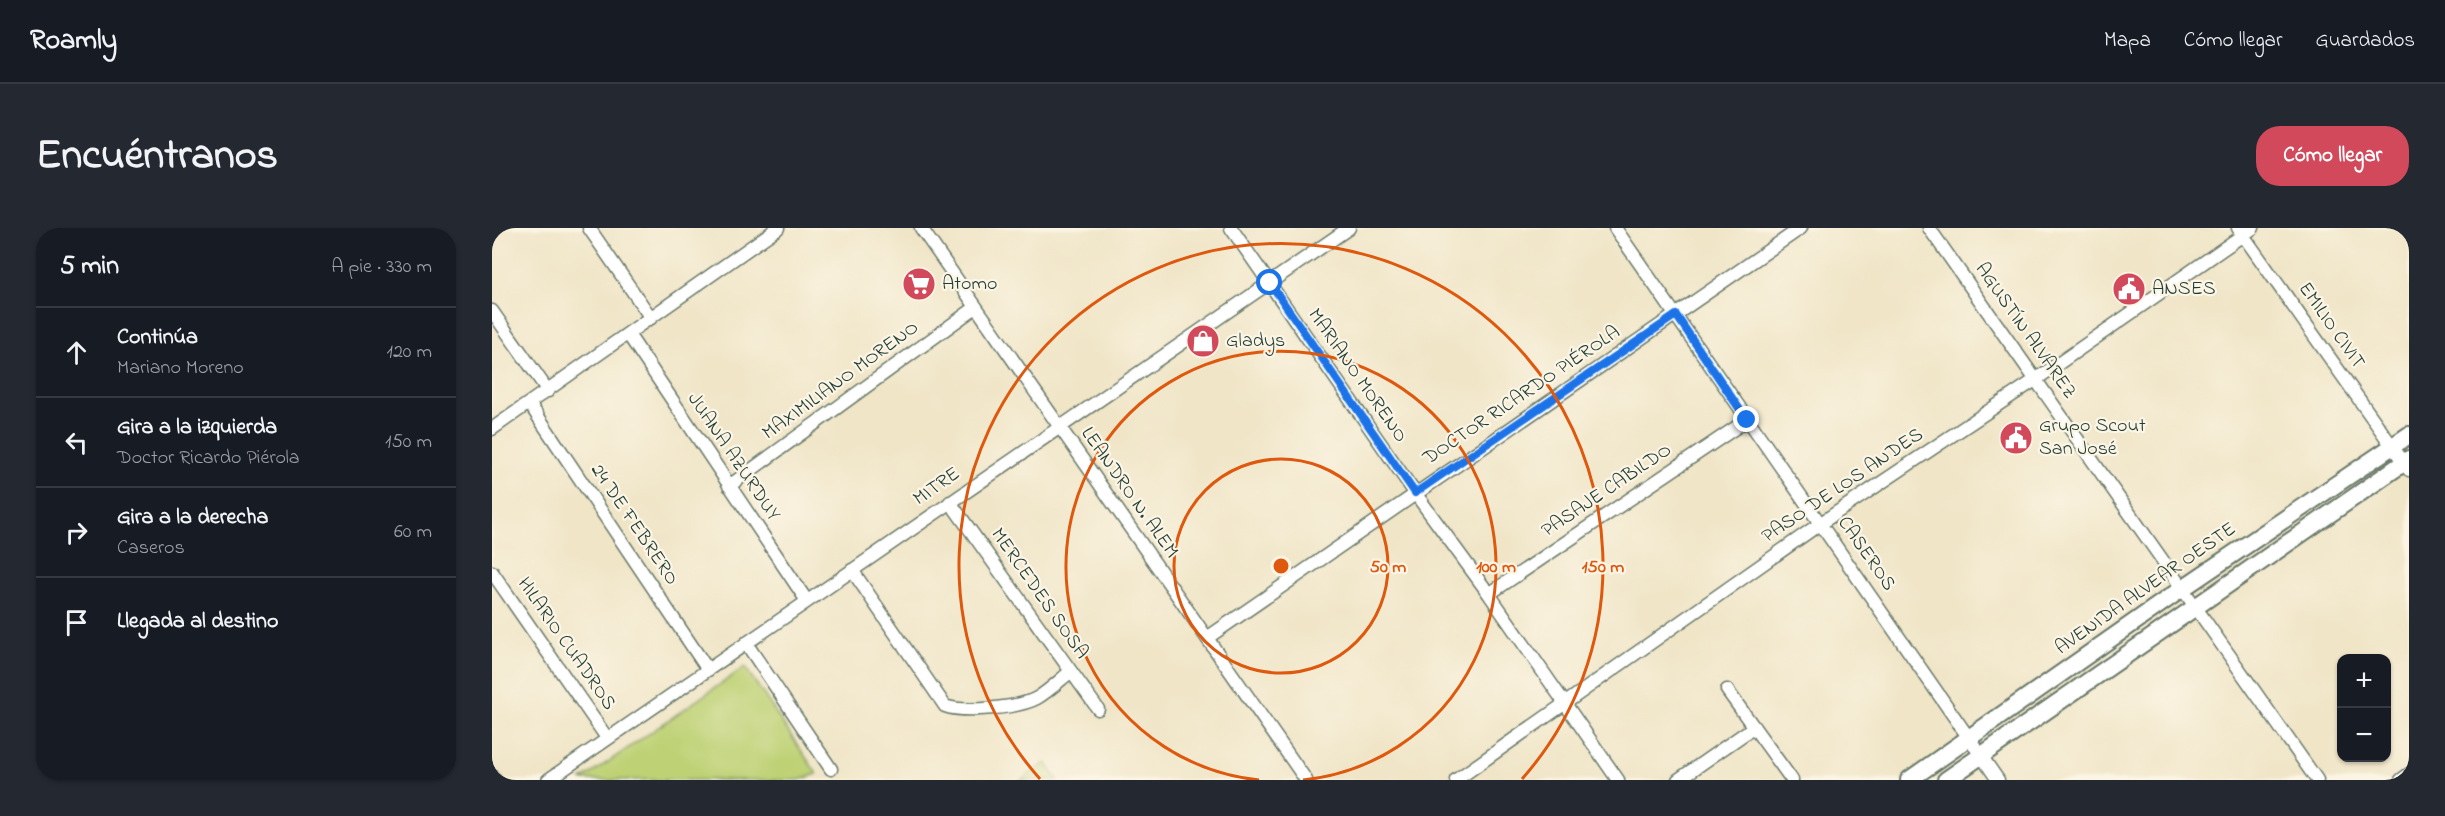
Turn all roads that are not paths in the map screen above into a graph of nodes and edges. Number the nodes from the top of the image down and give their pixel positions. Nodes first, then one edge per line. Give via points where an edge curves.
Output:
1 (589, 228) edge
2 (778, 228) edge
3 (921, 228) edge
4 (1231, 228) edge
5 (1349, 228) edge
6 (1615, 228) edge
7 (1801, 228) edge
8 (1929, 228) edge
9 (2245, 230) edge
10 (1270, 283) junction
11 (976, 307) junction
12 (492, 311) edge
13 (1676, 315) junction
14 (651, 318) junction
15 (628, 334) junction
16 (2035, 380) junction
17 (548, 391) junction
18 (529, 403) junction
19 (1747, 420) junction
20 (1059, 427) junction
21 (492, 429) edge
22 (2409, 435) edge
23 (2392, 447) junction
24 (2407, 464) edge
25 (729, 486) junction
26 (1415, 493) junction
27 (950, 502) junction
28 (1821, 523) junction
29 (852, 570) junction
30 (492, 572) edge
31 (2183, 588) junction
32 (1489, 594) junction
33 (807, 601) junction
34 (2197, 607) junction
35 (1207, 638) junction
36 (746, 643) junction
37 (708, 670) junction
38 (1070, 672) junction
39 (1727, 690) dead end
40 (1566, 704) junction
41 (1098, 709) dead end
42 (1754, 727) junction
43 (608, 738) junction
44 (1969, 738) junction
45 (1982, 755) junction
46 (831, 769) dead end
47 (2409, 774) edge
48 (492, 776) edge
49 (495, 780) edge
50 (548, 780) edge
51 (1306, 780) edge
52 (1456, 780) edge
53 (1618, 780) edge
54 (1678, 780) edge
55 (1792, 780) edge
56 (1909, 780) edge
57 (1946, 780) edge
58 (1998, 780) edge
59 (2317, 780) edge
60 (2401, 780) edge

1 - 14 street
2 - 14 street
3 - 11 street, LEANDRO N. ALEM
4 - 10 street, MARIANO MORENO
5 - 10 street, MITRE
6 - 13 street, CASEROS
7 - 13 street, DOCTOR RICARDO PIÉROLA
8 - 16 street, AGUSTÍN ALVAREZ
9 - 16 street, PASO DE LOS ANDES
9 - 23 street, EMILIO CIVIT
10 - 20 street, MITRE
10 - 26 street, MARIANO MORENO
11 - 20 street, LEANDRO N. ALEM
11 - 25 street, MAXIMILIANO MORENO
12 - 17 street
13 - 19 street, CASEROS
13 - 26 street, DOCTOR RICARDO PIÉROLA
14 - 15 street
15 - 17 street
15 - 25 street, JUANA AZURDUY
16 - 28 street, PASO DE LOS ANDES
16 - 31 street, AGUSTÍN ALVAREZ
17 - 18 street
18 - 21 street
18 - 37 street, 24 DE FEBRERO
19 - 28 street, CASEROS
19 - 32 street, PASAJE CABILDO
20 - 27 street, MITRE
20 - 35 street, LEANDRO N. ALEM
22 - 23 main road, AVENIDA ALVEAR OESTE
23 - 24 street, EMILIO CIVIT
23 - 31 main road, AVENIDA ALVEAR OESTE
24 - 34 main road
25 - 33 street, JUANA AZURDUY
26 - 32 street, MARIANO MORENO
26 - 35 street, DOCTOR RICARDO PIÉROLA
27 - 29 street, MITRE
27 - 38 street, MERCEDES SOSA
28 - 40 street, PASO DE LOS ANDES
28 - 44 street, CASEROS
29 - 33 street, MITRE
29 - 38 street via 945,706 955,710 1018,705 1035,699
30 - 43 street, HILARIO CUADROS
31 - 34 street, AGUSTÍN ALVAREZ
31 - 44 main road, AVENIDA ALVEAR OESTE
32 - 40 street, MARIANO MORENO
33 - 36 street, MITRE
34 - 45 main road
34 - 59 street, AGUSTÍN ALVAREZ
35 - 51 street, LEANDRO N. ALEM
36 - 37 street, MITRE
36 - 46 street
37 - 43 street, MITRE
38 - 41 street, MERCEDES SOSA
39 - 42 street
40 - 52 street, PASO DE LOS ANDES
40 - 53 street, MARIANO MORENO
42 - 54 street
42 - 55 street
43 - 50 street, MITRE
44 - 45 street, CASEROS
44 - 56 main road, AVENIDA ALVEAR OESTE
45 - 57 main road
45 - 58 street, CASEROS
47 - 60 street
48 - 49 street

